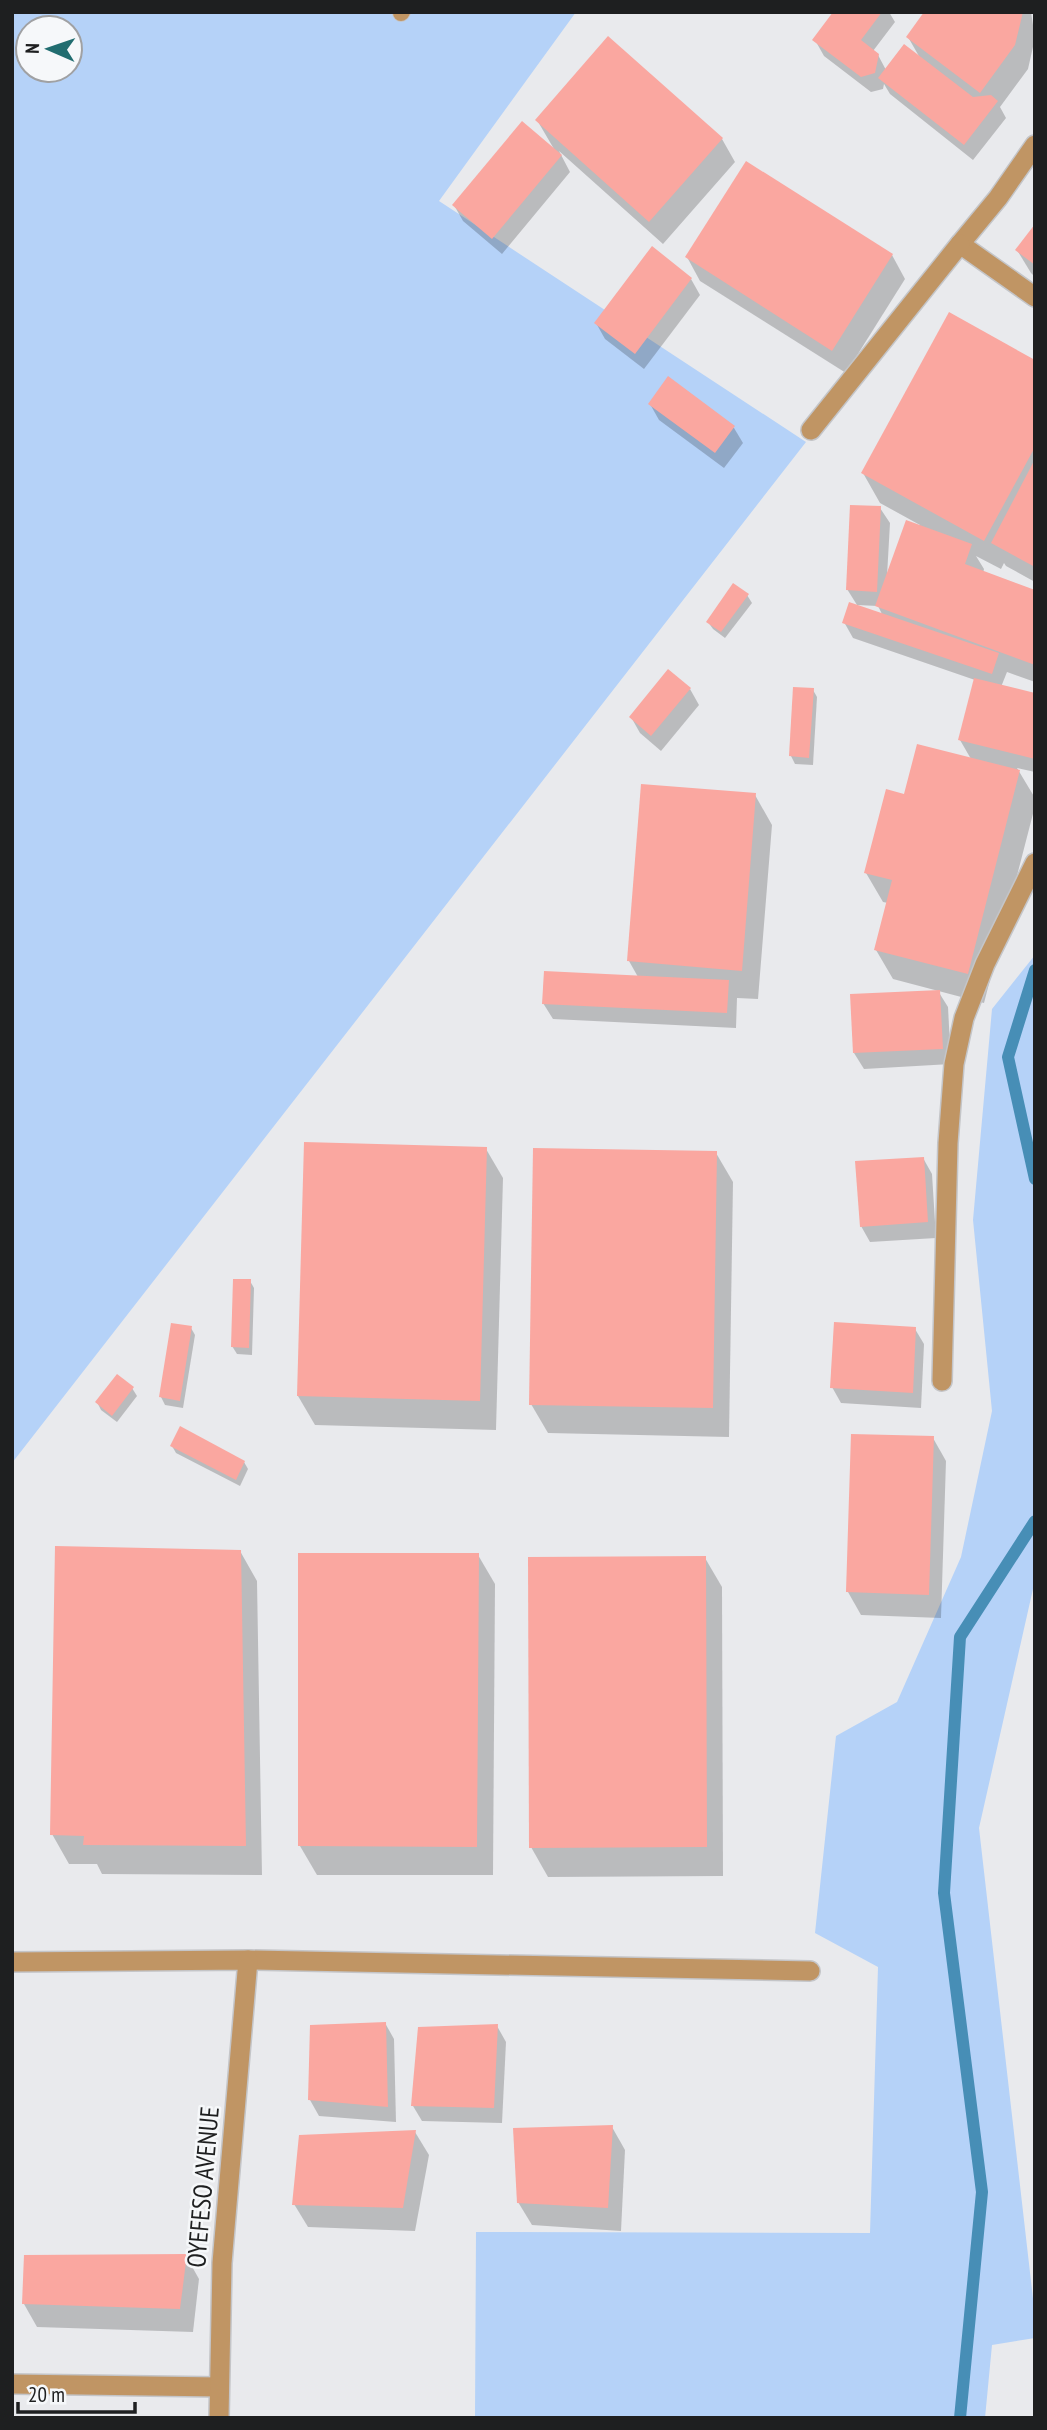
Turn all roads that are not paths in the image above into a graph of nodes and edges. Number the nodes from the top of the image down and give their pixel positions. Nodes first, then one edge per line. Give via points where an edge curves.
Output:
1 (1035, 145) edge
2 (960, 244) junction
3 (1035, 297) edge
4 (811, 430) dead end
5 (1035, 863) edge
6 (942, 1381) dead end
7 (248, 1960) junction
8 (12, 1962) edge
9 (810, 1971) dead end
10 (12, 2384) edge
11 (219, 2387) junction
12 (219, 2418) edge

1 - 2 street
2 - 3 street
2 - 4 street
5 - 6 street via 981,975 964,1018 954,1064
7 - 8 street
7 - 9 street
7 - 11 street, OYEFESO AVENUE via 222,2263
10 - 11 street
11 - 12 street, OYEFESO AVENUE

